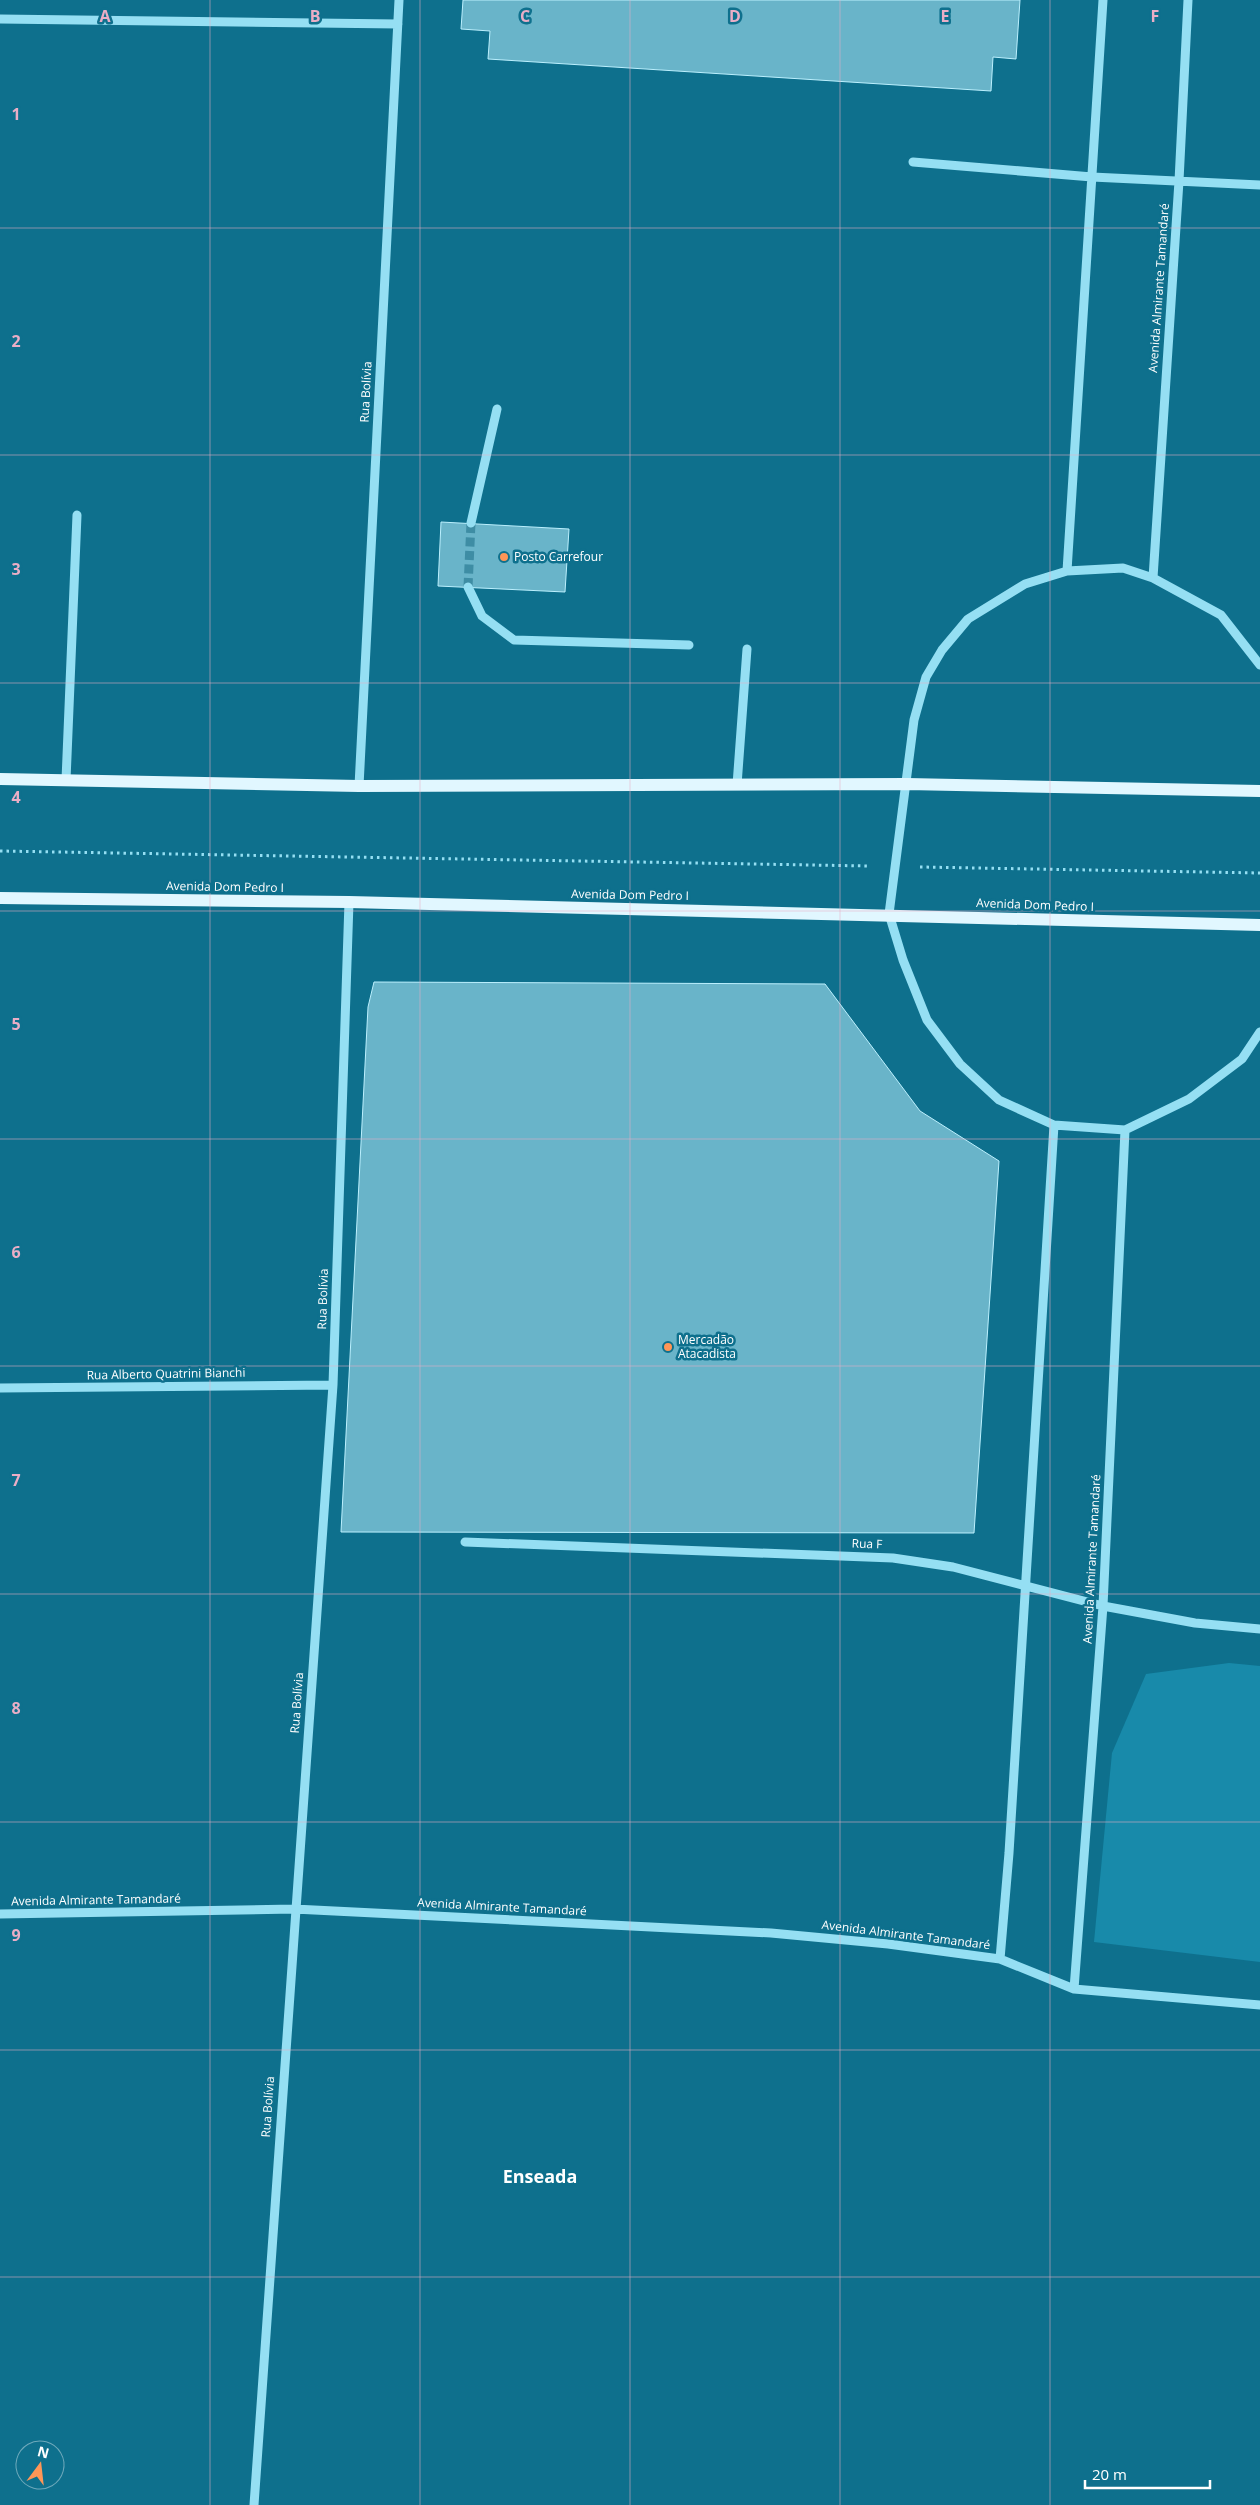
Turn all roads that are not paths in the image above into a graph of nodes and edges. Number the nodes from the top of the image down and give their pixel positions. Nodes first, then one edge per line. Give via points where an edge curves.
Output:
1 (399, 0) edge
2 (1103, 0) edge
3 (1188, 0) edge
4 (0, 19) edge
5 (398, 24) junction
6 (913, 162) dead end
7 (1092, 177) junction
8 (1179, 181) junction
9 (1260, 185) edge
10 (497, 409) dead end
11 (77, 515) dead end
12 (471, 523) tunnel mouth
13 (1067, 571) junction
14 (1153, 578) junction
15 (468, 587) tunnel mouth
16 (689, 645) dead end
17 (746, 650) dead end
18 (1260, 665) edge
19 (0, 779) edge
20 (66, 780) junction
21 (907, 784) junction
22 (737, 785) junction
23 (359, 786) junction
24 (1260, 791) edge
25 (0, 898) edge
26 (349, 902) junction
27 (889, 914) junction
28 (1260, 925) edge
29 (1260, 1032) edge
30 (1054, 1125) junction
31 (1125, 1130) junction
32 (333, 1384) junction
33 (0, 1388) edge
34 (465, 1542) dead end
35 (1024, 1587) junction
36 (1104, 1606) junction
37 (1260, 1629) edge
38 (294, 1909) junction
39 (0, 1914) edge
40 (1000, 1960) junction
41 (1074, 1989) junction
42 (1260, 2005) edge
43 (254, 2505) edge

1 - 5 street, Rua Bolívia
2 - 7 street
3 - 8 street, Avenida Almirante Tamandaré
4 - 5 street
5 - 23 street, Rua Bolívia
6 - 7 street
7 - 8 street
7 - 13 street
8 - 9 street
8 - 14 street, Avenida Almirante Tamandaré
10 - 12 street
11 - 20 street
13 - 14 street via 1123,568
13 - 21 street via 1026,584 968,619 942,650 926,678 914,720
14 - 18 street via 1221,615
15 - 16 street via 482,616 514,640
17 - 22 street
19 - 20 main road
20 - 23 main road
21 - 22 main road
21 - 24 main road
21 - 27 street
22 - 23 main road
25 - 26 main road, Avenida Dom Pedro I
26 - 27 main road, Avenida Dom Pedro I
26 - 32 street, Rua Bolívia
27 - 28 main road, Avenida Dom Pedro I
27 - 30 street via 927,1020 960,1064 999,1100
29 - 31 street via 1242,1059 1189,1099
30 - 31 street
30 - 35 street, Avenida Almirante Tamandaré
31 - 36 street, Avenida Almirante Tamandaré
32 - 33 street, Rua Alberto Quatrini Bianchi
32 - 38 street, Rua Bolívia
34 - 35 street, Rua F via 893,1558 953,1567
35 - 36 street, Rua F
35 - 40 street, Avenida Almirante Tamandaré via 1010,1853
36 - 37 street, Rua F via 1195,1624
36 - 41 street, Avenida Almirante Tamandaré
38 - 39 street, Avenida Almirante Tamandaré
38 - 40 street, Avenida Almirante Tamandaré via 771,1933 888,1944
38 - 43 street, Rua Bolívia
40 - 41 street, Avenida Almirante Tamandaré
41 - 42 street, Avenida Almirante Tamandaré

